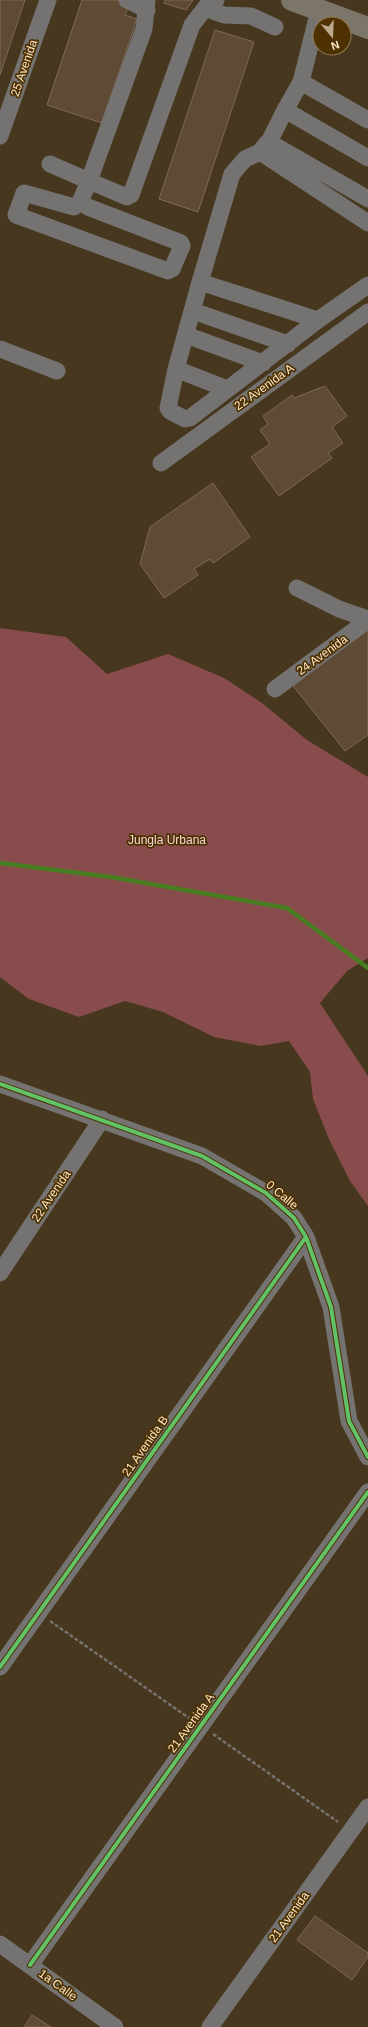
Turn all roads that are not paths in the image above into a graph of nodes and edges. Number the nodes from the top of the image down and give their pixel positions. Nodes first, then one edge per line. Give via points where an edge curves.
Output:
1 (48, 0) edge
2 (127, 0) edge
3 (292, 0) edge
4 (210, 4) edge
5 (147, 5) edge
6 (319, 10) junction
7 (275, 27) dead end
8 (368, 28) edge
9 (301, 82) junction
10 (285, 110) junction
11 (368, 120) edge
12 (0, 136) edge
13 (264, 147) junction
14 (368, 158) edge
15 (50, 164) dead end
16 (89, 181) junction
17 (368, 199) edge
18 (88, 207) dead end
19 (368, 223) edge
20 (200, 282) junction
21 (368, 285) edge
22 (193, 311) junction
23 (368, 312) edge
24 (318, 320) junction
25 (186, 335) junction
26 (288, 344) junction
27 (0, 349) edge
28 (263, 363) junction
29 (176, 369) junction
30 (57, 370) dead end
31 (227, 389) junction
32 (161, 463) dead end
33 (297, 588) dead end
34 (368, 619) edge
35 (275, 689) dead end
36 (0, 1084) edge
37 (102, 1119) junction
38 (306, 1237) junction
39 (0, 1273) edge
40 (368, 1458) edge
41 (368, 1492) edge
42 (0, 1667) edge
43 (368, 1807) edge
44 (0, 1944) edge
45 (30, 1965) junction
46 (105, 2024) edge
47 (210, 2027) edge

1 - 12 street, 25 Avenida
2 - 5 street
3 - 6 highway
4 - 7 street via 224,15 251,16
4 - 16 street via 192,25 131,195 122,196
5 - 16 street via 144,29
6 - 8 highway
6 - 9 street
9 - 10 street
9 - 11 street
10 - 13 street
10 - 14 street
13 - 17 street
13 - 19 street
13 - 20 street via 245,159 232,174
15 - 16 street
16 - 18 street via 77,206 24,192 16,213 168,271 172,270 181,243
20 - 22 street
20 - 24 street
21 - 24 street
22 - 25 street
22 - 26 street
23 - 32 street, 22 Avenida A
24 - 26 street
25 - 28 street
25 - 29 street
26 - 28 street
27 - 30 street
28 - 31 street
29 - 31 street
29 - 31 street via 168,408 185,419 190,418
33 - 34 street via 338,610
34 - 35 street, 24 Avenida
36 - 37 street, 0 Calle
37 - 38 street, 0 Calle via 202,1156 236,1174 266,1192 294,1218
37 - 39 street, 22 Avenida
38 - 40 street, 0 Calle via 330,1307 349,1421
38 - 42 street, 21 Avenida B
41 - 45 street, 21 Avenida A
43 - 47 street, 21 Avenida
44 - 45 street, 1a Calle
45 - 46 street, 1a Calle

